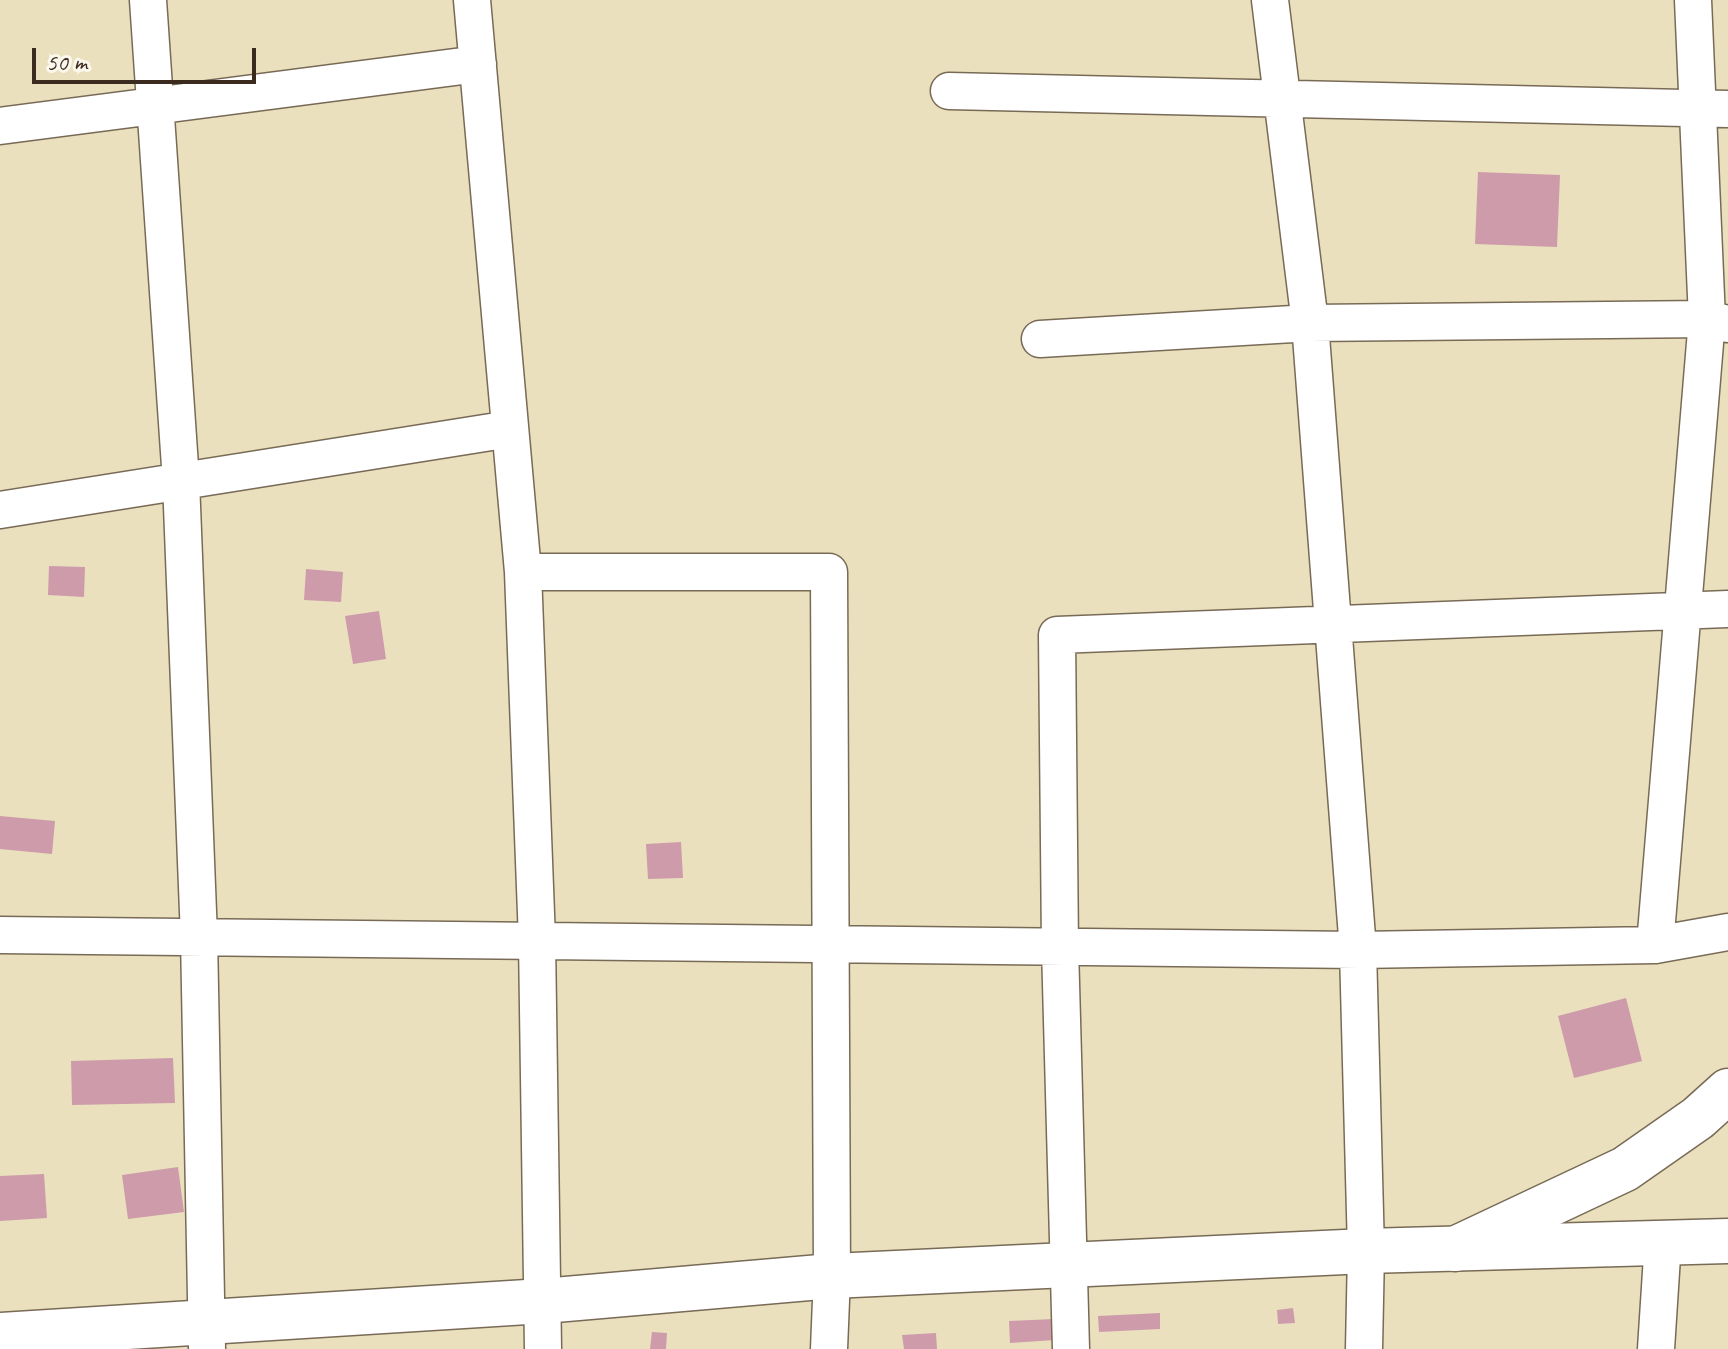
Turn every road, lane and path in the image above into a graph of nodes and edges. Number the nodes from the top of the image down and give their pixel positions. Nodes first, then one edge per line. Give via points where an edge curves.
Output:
1 (148, 0) edge
2 (472, 0) edge
3 (1270, 0) edge
4 (1693, 0) edge
5 (478, 64) junction
6 (949, 91) dead end
7 (1282, 99) junction
8 (155, 106) junction
9 (1713, 109) edge
10 (0, 126) edge
11 (1718, 321) edge
12 (1310, 323) junction
13 (1040, 339) dead end
14 (510, 429) junction
15 (181, 481) junction
16 (0, 510) edge
17 (523, 572) junction
18 (1728, 609) edge
19 (1683, 611) junction
20 (1333, 625) junction
21 (1728, 932) edge
22 (0, 935) edge
23 (199, 937) junction
24 (537, 940) junction
25 (831, 943) junction
26 (1655, 945) junction
27 (1060, 947) junction
28 (1358, 950) junction
29 (1728, 1091) edge
30 (1663, 1241) junction
31 (1728, 1241) edge
32 (1454, 1249) junction
33 (1366, 1251) junction
34 (1070, 1265) junction
35 (832, 1276) junction
36 (543, 1301) junction
37 (0, 1335) edge
38 (206, 1335) edge
39 (543, 1349) edge
40 (829, 1349) edge
41 (1071, 1349) edge
42 (1364, 1349) edge
43 (1656, 1349) edge

1 - 8 street
2 - 5 street
3 - 7 street
4 - 9 street
5 - 8 street
5 - 14 street
6 - 7 street
7 - 9 street
7 - 12 street
8 - 10 street
8 - 15 street
9 - 11 street
11 - 12 street
11 - 19 street
12 - 13 street
12 - 20 street
14 - 15 street
14 - 17 street
15 - 16 street
15 - 23 street
17 - 24 street
17 - 25 street via 829,572
18 - 19 street
19 - 20 street
19 - 26 street
20 - 27 street via 1057,635
20 - 28 street
21 - 26 street
22 - 23 street
23 - 24 street
23 - 38 street
24 - 25 street
24 - 36 street
25 - 27 street
25 - 35 street
26 - 28 street
27 - 28 street
27 - 34 street
28 - 33 street
29 - 32 main road via 1625,1169
30 - 31 main road
30 - 32 main road
30 - 43 street
32 - 33 main road
33 - 34 main road
33 - 42 street
34 - 35 main road
34 - 41 street
35 - 36 main road
35 - 40 street
36 - 38 main road
36 - 39 street
37 - 38 main road

